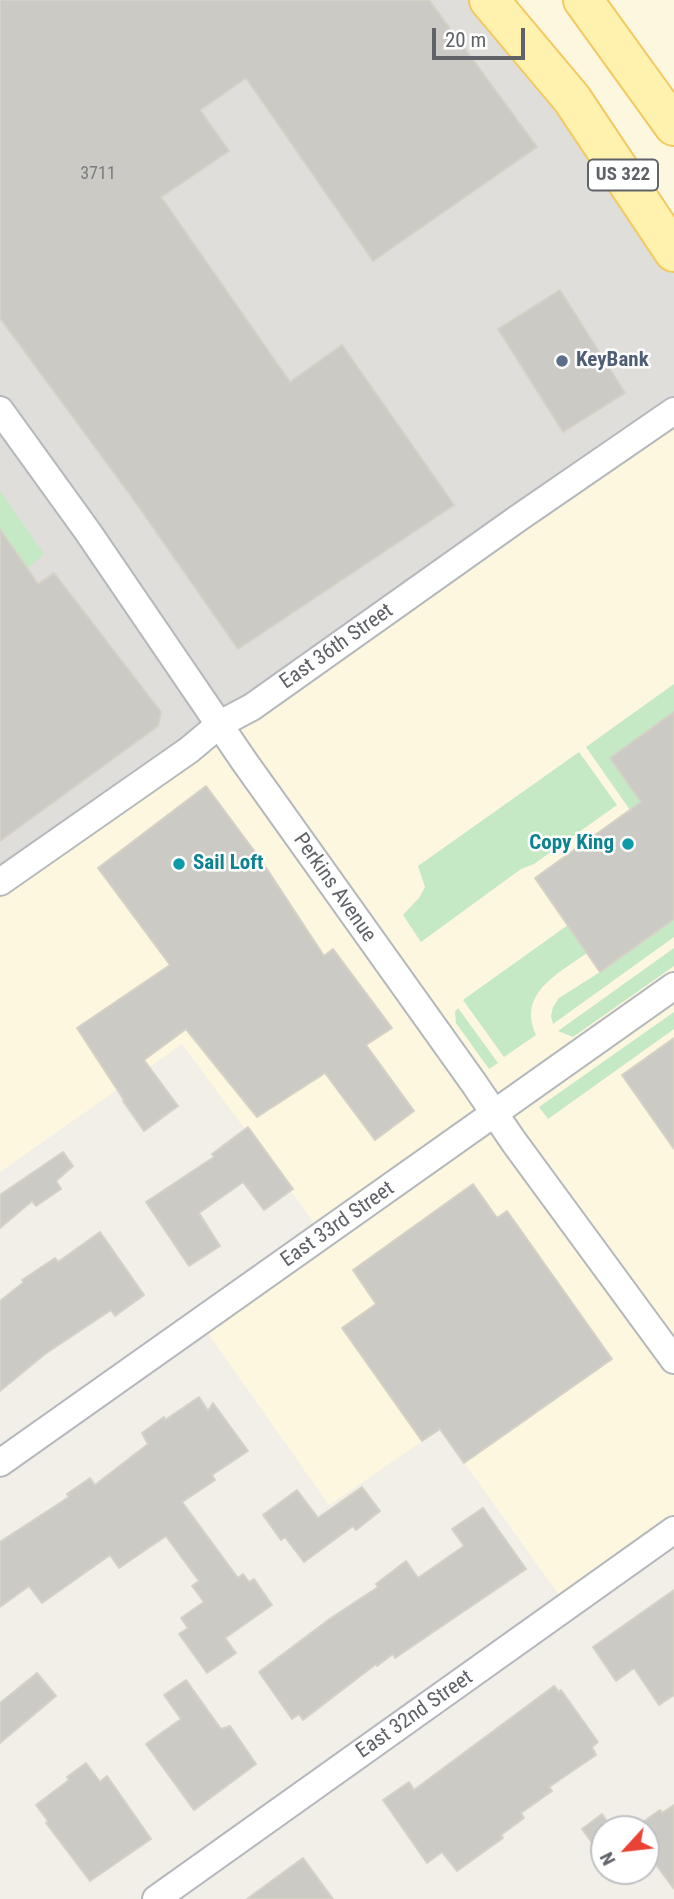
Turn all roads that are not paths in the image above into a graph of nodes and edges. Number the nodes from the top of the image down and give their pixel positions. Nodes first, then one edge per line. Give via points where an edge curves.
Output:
1 (489, 0) edge
2 (583, 0) edge
3 (674, 126) edge
4 (674, 252) edge
5 (0, 410) edge
6 (674, 411) edge
7 (220, 724) junction
8 (0, 882) edge
9 (674, 986) edge
10 (496, 1114) junction
11 (674, 1360) edge
12 (0, 1463) edge
13 (674, 1530) edge
14 (156, 1899) edge

1 - 4 main road, US 322 via 572,99
2 - 3 main road
5 - 7 street, Perkins Avenue
6 - 7 street, East 36th Street via 252,707
7 - 8 street, East 36th Street
7 - 10 street, Perkins Avenue
9 - 10 street, East 33rd Street
10 - 11 street, Perkins Avenue
10 - 12 street, East 33rd Street
13 - 14 street, East 32nd Street

